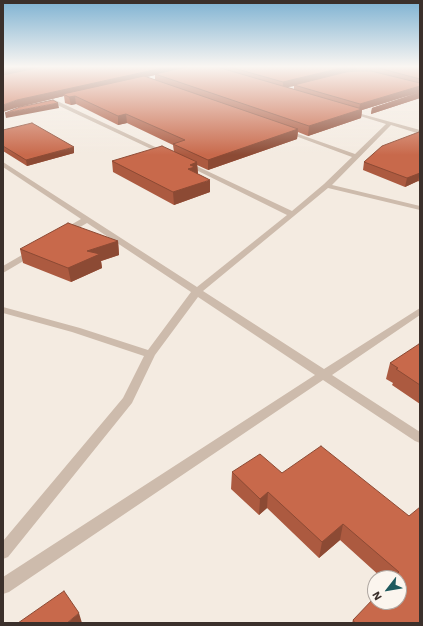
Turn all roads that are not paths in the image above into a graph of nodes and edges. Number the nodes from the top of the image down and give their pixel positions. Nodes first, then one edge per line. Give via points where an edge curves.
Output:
1 (63, 100) edge
2 (56, 102) junction
3 (48, 103) edge
4 (344, 110) edge
5 (372, 110) edge
6 (359, 114) junction
7 (390, 123) junction
8 (276, 128) edge
9 (420, 132) edge
10 (170, 156) edge
11 (357, 157) junction
12 (178, 160) edge
13 (5, 167) edge
14 (327, 186) junction
15 (420, 208) edge
16 (292, 214) junction
17 (87, 219) junction
18 (55, 238) edge
19 (42, 246) edge
20 (3, 270) edge
21 (197, 291) junction
22 (3, 310) edge
23 (420, 311) edge
24 (150, 354) junction
25 (324, 374) junction
26 (420, 438) edge
27 (3, 552) edge
28 (3, 586) edge

1 - 2 street
2 - 3 street
2 - 10 street
4 - 6 street
5 - 6 street
6 - 7 street
7 - 9 street
7 - 11 street
8 - 11 street
11 - 14 street
12 - 16 street
13 - 17 street
14 - 15 street
14 - 16 street
16 - 21 street
17 - 18 street
17 - 21 street
19 - 20 street
21 - 24 street
21 - 25 street
22 - 24 street
23 - 25 street
24 - 27 street via 128,400
25 - 26 street
25 - 28 street

